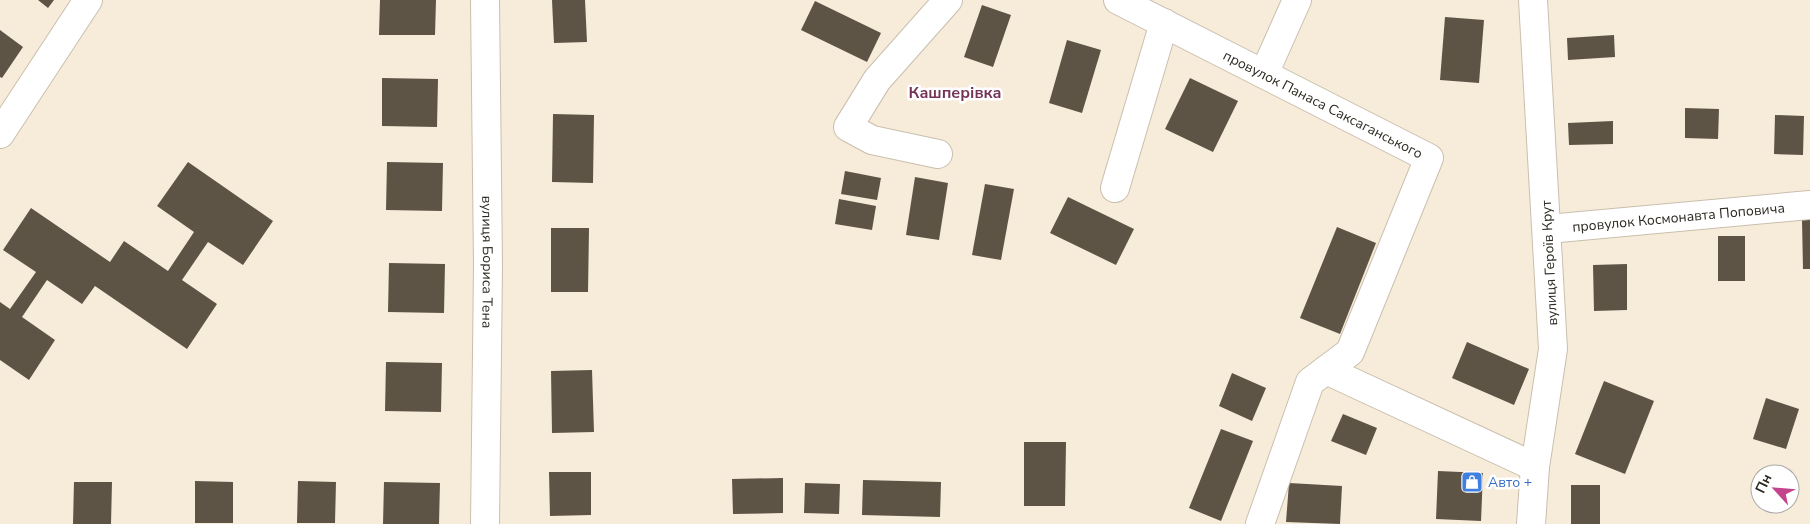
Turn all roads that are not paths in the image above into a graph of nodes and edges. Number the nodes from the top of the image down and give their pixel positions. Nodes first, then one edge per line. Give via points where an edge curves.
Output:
1 (88, 0) edge
2 (485, 0) edge
3 (948, 0) edge
4 (1118, 0) edge
5 (1297, 0) edge
6 (1533, 0) edge
7 (1164, 23) junction
8 (1264, 74) junction
9 (0, 134) edge
10 (938, 154) dead end
11 (1115, 188) dead end
12 (1810, 206) edge
13 (1548, 229) junction
14 (1326, 370) junction
15 (1535, 466) junction
16 (485, 524) edge
17 (1260, 524) edge
18 (1531, 524) edge

1 - 9 street
2 - 16 street, вулиця Бориса Тена via 488,267
3 - 10 street via 877,80 848,126 872,140
4 - 7 street, провулок Панаса Саксаганського
5 - 8 street
6 - 13 street, вулиця Героїв Крут
7 - 8 street, провулок Панаса Саксаганського
7 - 11 street
8 - 14 street, провулок Панаса Саксаганського via 1428,158 1350,352
12 - 13 street, провулок Космонавта Поповича
13 - 15 street, вулиця Героїв Крут via 1554,349
14 - 15 street
14 - 17 street, провулок Панаса Саксаганського via 1310,382
15 - 18 street, вулиця Героїв Крут

